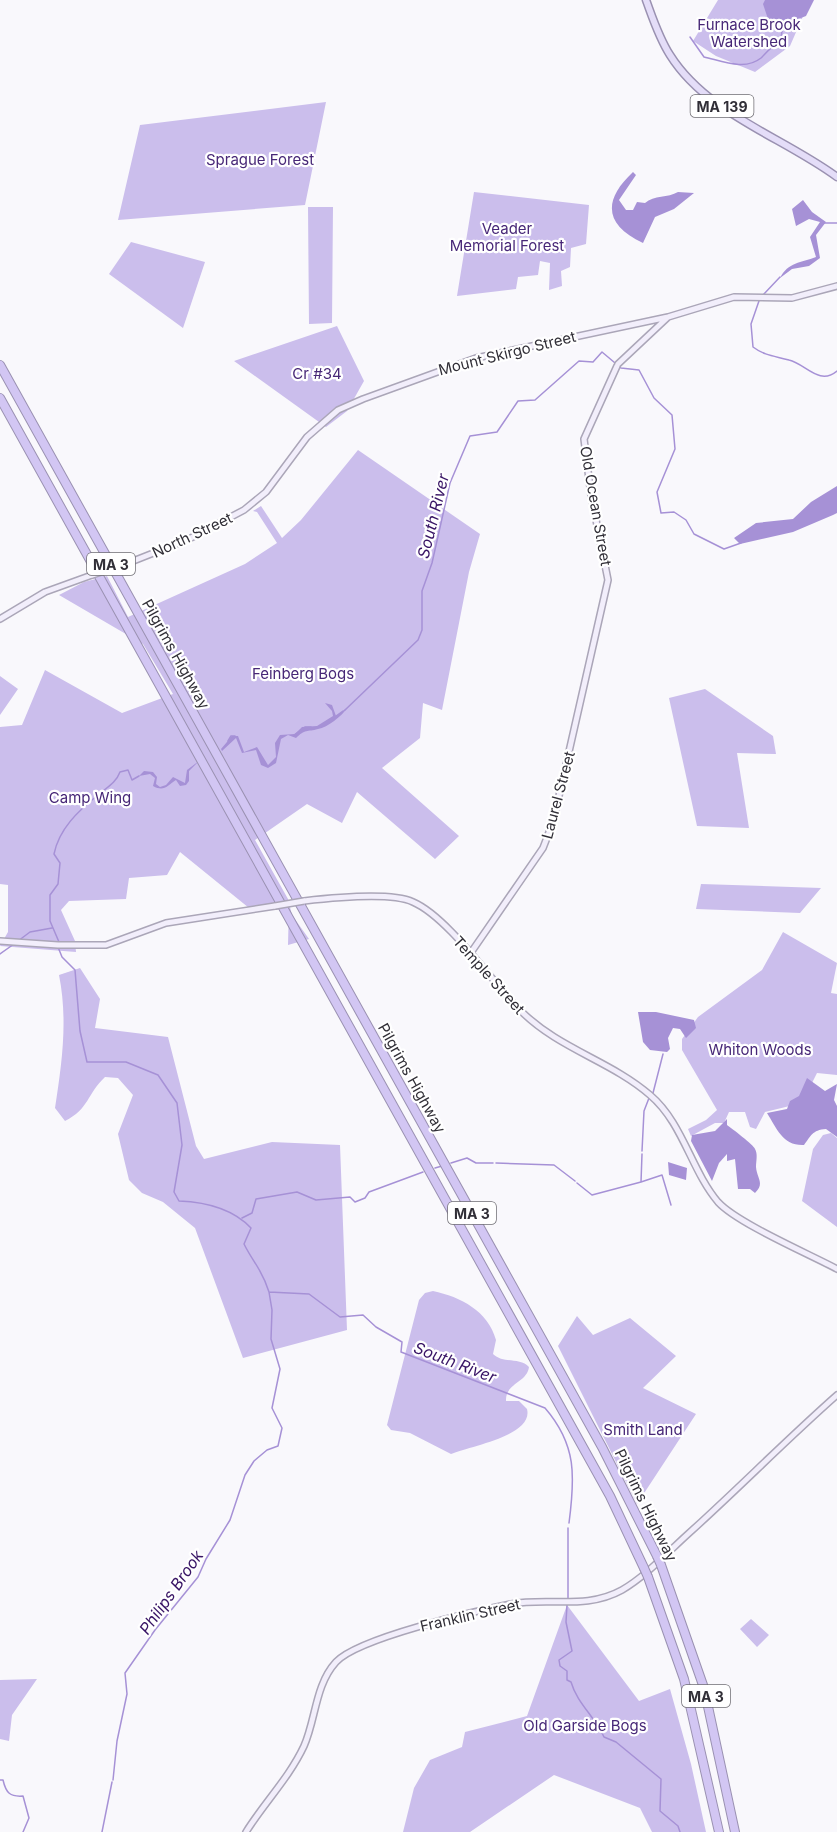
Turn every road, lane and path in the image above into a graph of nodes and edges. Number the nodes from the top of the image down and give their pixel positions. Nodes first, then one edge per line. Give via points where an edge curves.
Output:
1 (646, 0) edge
2 (837, 177) edge
3 (837, 286) edge
4 (668, 317) junction
5 (0, 365) edge
6 (0, 398) edge
7 (321, 424) joint
8 (600, 617) joint
9 (0, 619) edge
10 (0, 941) edge
11 (476, 945) junction
12 (463, 947) junction
13 (470, 954) junction
14 (837, 1269) edge
15 (837, 1395) edge
16 (246, 1832) edge
17 (719, 1832) edge
18 (735, 1832) edge

1 - 2 main road, MA 139 via 669,55 701,92
3 - 4 main road, Old Ocean Street via 797,297 730,298
4 - 7 main road, Mount Skirgo Street via 452,365 348,405
4 - 8 main road, Old Ocean Street via 617,365 584,442 592,503 608,574
5 - 18 highway, Pilgrims Highway / MA 3, bridge via 597,1438 657,1556 704,1688
6 - 17 highway, Pilgrims Highway / MA 3, bridge via 610,1496 648,1577 684,1679
7 - 9 main road, North Street, bridge via 303,440 253,504 194,537 45,592
8 - 11 main road, Laurel Street via 548,838
10 - 12 main road, Temple Street, bridge via 106,945 166,923 304,901 369,898 409,900 434,916
11 - 12 main road
11 - 13 main road, Laurel Street
12 - 13 main road, Temple Street
13 - 14 main road, Temple Street via 519,1009 552,1037 631,1081 655,1099 724,1208
15 - 16 main road, Franklin Street via 684,1538 622,1590 582,1603 529,1602 499,1607 419,1627 342,1656 324,1681 304,1744 288,1775

